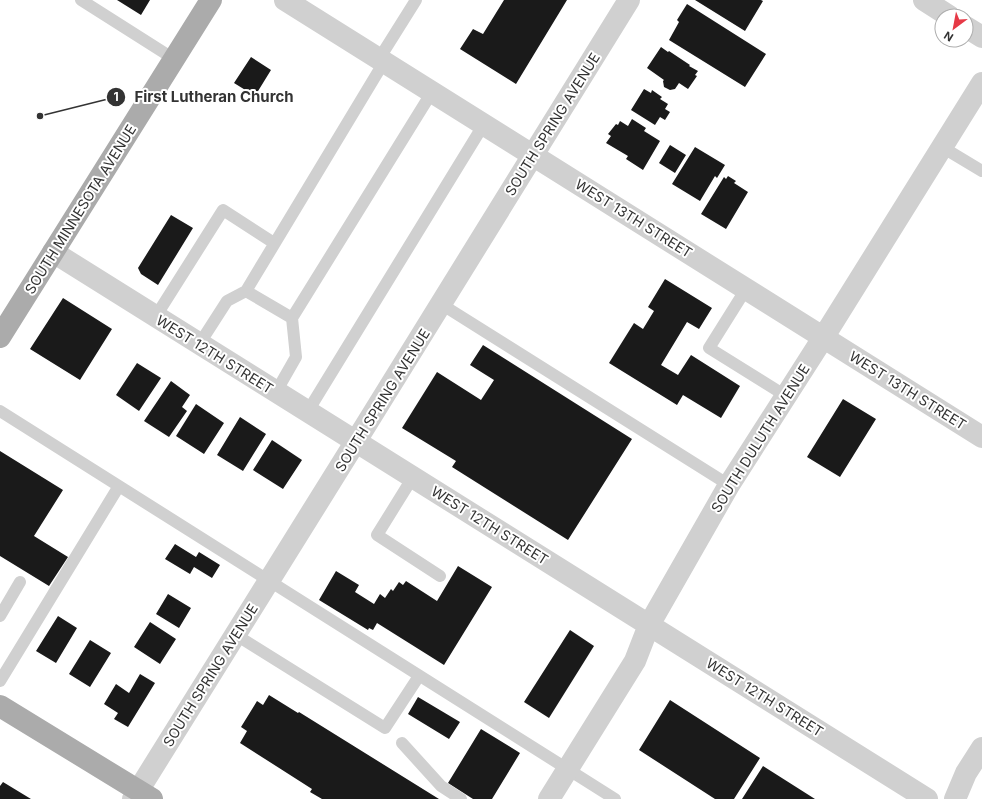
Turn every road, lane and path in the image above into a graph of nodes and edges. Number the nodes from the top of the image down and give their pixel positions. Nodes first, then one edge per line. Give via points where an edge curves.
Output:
1 (81, 0) edge
2 (212, 0) edge
3 (285, 0) edge
4 (416, 0) edge
5 (628, 0) edge
6 (924, 0) edge
7 (936, 8) edge
8 (174, 59) junction
9 (382, 60) junction
10 (982, 83) edge
11 (432, 92) junction
12 (484, 124) junction
13 (942, 147) junction
14 (533, 155) junction
15 (982, 171) edge
16 (274, 244) junction
17 (53, 252) junction
18 (746, 289) junction
19 (246, 291) junction
20 (441, 304) junction
21 (156, 316) junction
22 (292, 318) junction
23 (0, 337) edge
24 (824, 338) junction
25 (200, 343) junction
26 (276, 392) junction
27 (786, 396) junction
28 (0, 411) edge
29 (308, 411) junction
30 (982, 437) edge
31 (356, 441) junction
32 (413, 477) junction
33 (729, 485) junction
34 (119, 486) junction
35 (440, 576) dead end
36 (269, 581) junction
37 (20, 582) dead end
38 (0, 616) edge
39 (649, 625) junction
40 (236, 634) junction
41 (419, 676) junction
42 (0, 681) edge
43 (0, 706) edge
44 (402, 743) dead end
45 (982, 748) edge
46 (568, 769) junction
47 (141, 796) edge
48 (461, 799) edge
49 (549, 799) edge
50 (615, 799) edge
51 (927, 799) edge
52 (955, 799) edge

1 - 8 lane
2 - 8 main road, SOUTH MINNESOTA AVENUE
3 - 9 street, WEST 13TH STREET
4 - 9 lane
5 - 14 street, SOUTH SPRING AVENUE
6 - 7 street
8 - 17 main road, SOUTH MINNESOTA AVENUE
9 - 11 street, WEST 13TH STREET
9 - 16 lane
10 - 13 street, SOUTH DULUTH AVENUE
11 - 12 street, WEST 13TH STREET
11 - 22 lane
12 - 14 street, WEST 13TH STREET
12 - 29 lane
13 - 15 lane
13 - 24 street, SOUTH DULUTH AVENUE
14 - 18 street, WEST 13TH STREET
14 - 20 street, SOUTH SPRING AVENUE
16 - 19 lane
16 - 21 lane via 222,210
17 - 21 street, WEST 12TH STREET
17 - 23 main road, SOUTH MINNESOTA AVENUE
18 - 24 street, WEST 13TH STREET
18 - 27 lane via 709,348
19 - 22 lane
19 - 25 lane via 227,301
20 - 31 street, SOUTH SPRING AVENUE
20 - 33 lane
21 - 25 street, WEST 12TH STREET
22 - 26 lane via 296,357
24 - 27 street, SOUTH DULUTH AVENUE
24 - 30 street, WEST 13TH STREET
25 - 26 street, WEST 12TH STREET
26 - 29 street, WEST 12TH STREET
27 - 33 street, SOUTH DULUTH AVENUE
28 - 34 lane
29 - 31 street, WEST 12TH STREET
31 - 32 street, WEST 12TH STREET
31 - 36 street, SOUTH SPRING AVENUE
32 - 35 lane via 377,535
32 - 39 street, WEST 12TH STREET
33 - 39 street, SOUTH DULUTH AVENUE
34 - 36 lane
34 - 42 lane
36 - 40 street, SOUTH SPRING AVENUE
36 - 41 lane
37 - 38 lane
39 - 46 street, SOUTH DULUTH AVENUE via 635,661
39 - 51 street, WEST 12TH STREET
40 - 41 lane via 385,728
40 - 47 street, SOUTH SPRING AVENUE
41 - 46 lane
43 - 47 main road
44 - 48 lane via 441,786
45 - 52 street via 966,773
46 - 49 street, SOUTH DULUTH AVENUE
46 - 50 lane

